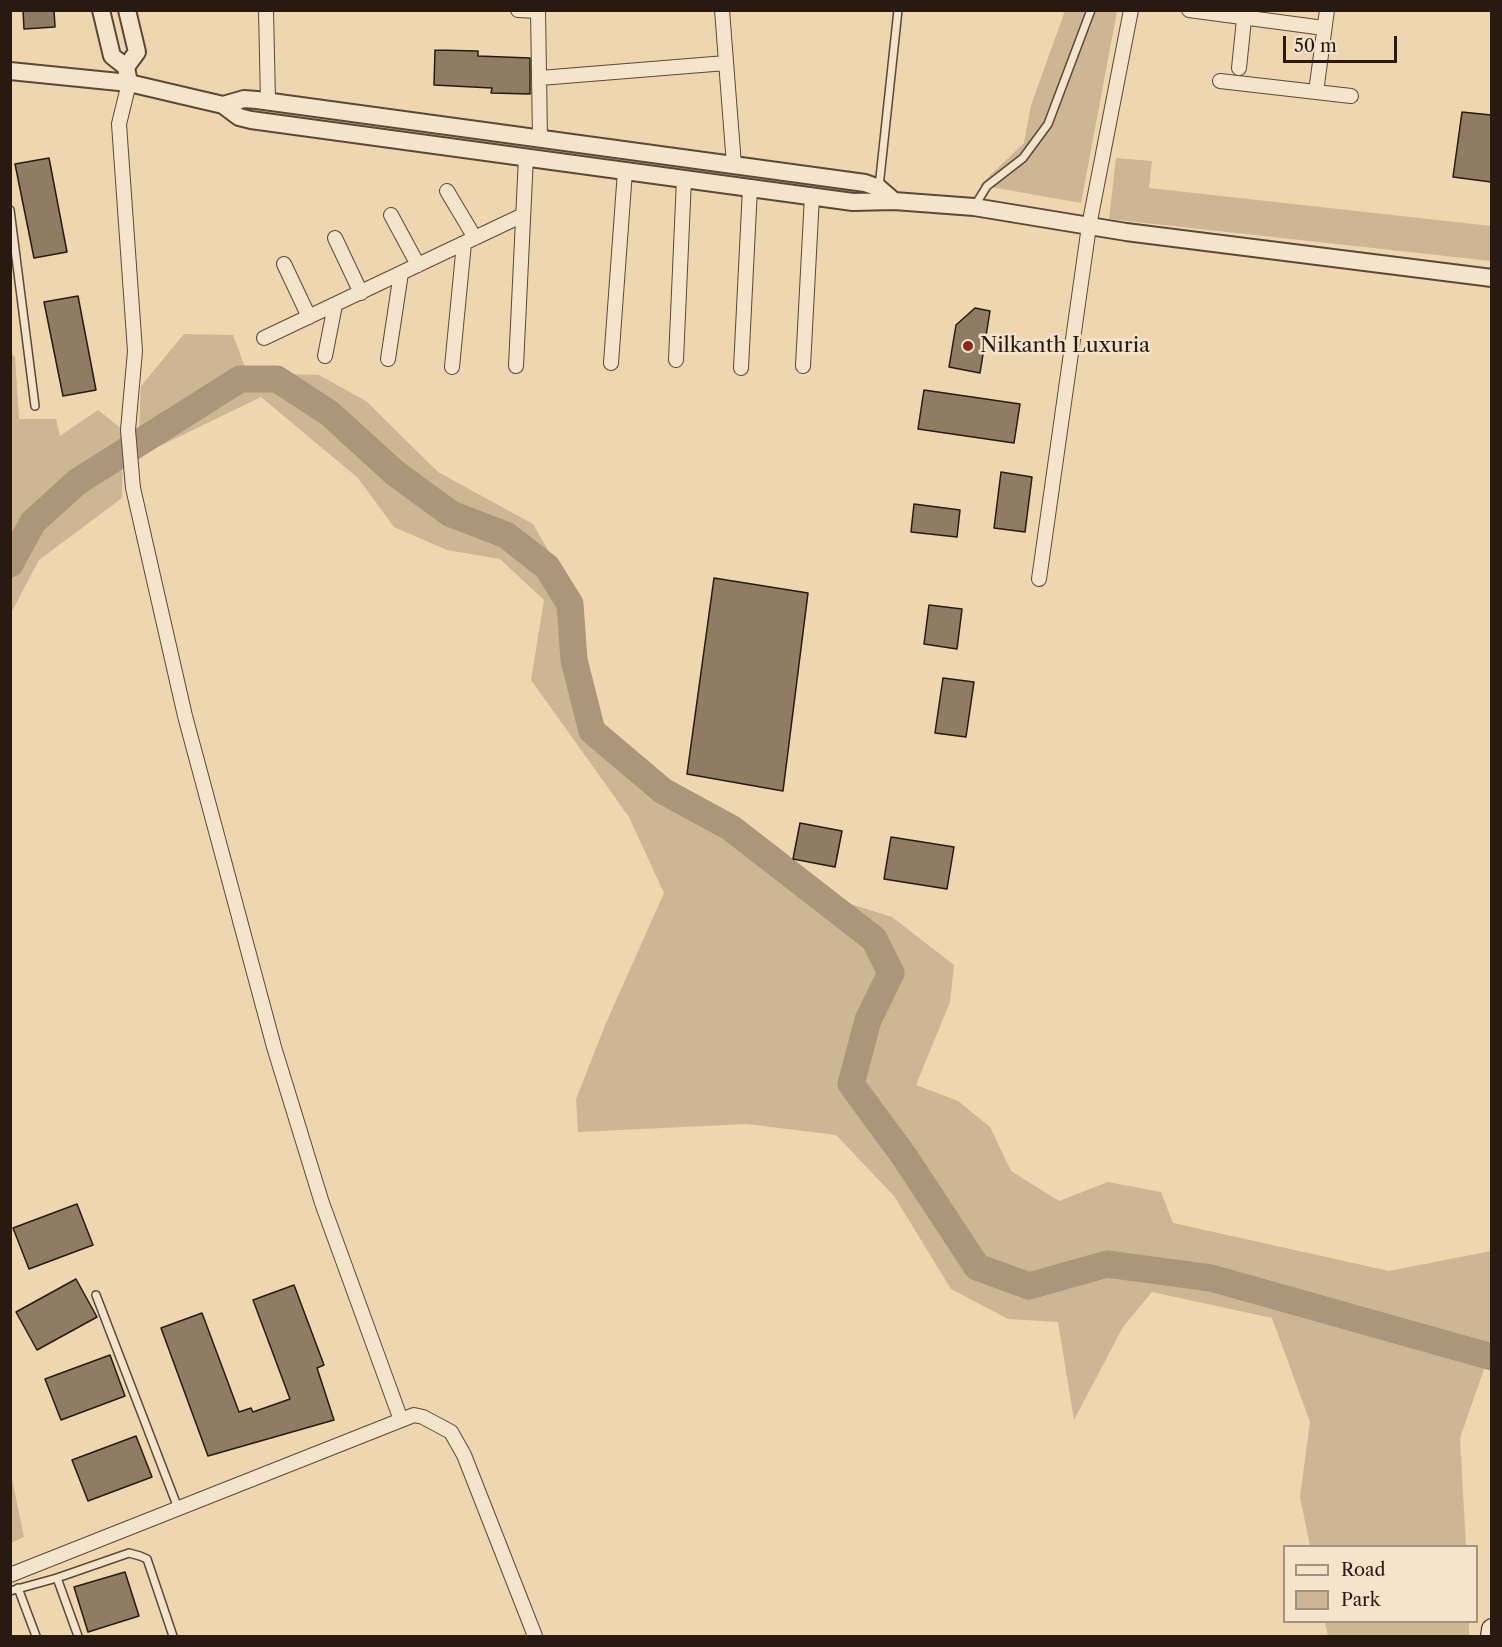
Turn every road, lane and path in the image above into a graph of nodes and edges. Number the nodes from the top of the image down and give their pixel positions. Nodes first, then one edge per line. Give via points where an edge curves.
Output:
1 (101, 10) edge
2 (127, 10) edge
3 (266, 10) edge
4 (518, 10) edge
5 (722, 10) edge
6 (898, 10) edge
7 (1091, 10) edge
8 (1131, 10) edge
9 (1190, 10) edge
10 (1327, 10) edge
11 (538, 11) edge
12 (1245, 14) edge
13 (1324, 28) junction
14 (726, 63) junction
15 (1239, 68) dead end
16 (10, 71) edge
17 (128, 75) junction
18 (540, 78) junction
19 (1220, 81) dead end
20 (1316, 92) junction
21 (1351, 96) dead end
22 (268, 101) junction
23 (223, 105) junction
24 (540, 139) junction
25 (526, 157) junction
26 (734, 165) junction
27 (625, 171) junction
28 (684, 179) junction
29 (750, 188) junction
30 (879, 188) junction
31 (447, 191) dead end
32 (812, 196) junction
33 (894, 201) junction
34 (974, 207) junction
35 (10, 210) edge
36 (391, 215) dead end
37 (523, 215) junction
38 (1089, 226) junction
39 (335, 238) dead end
40 (469, 241) junction
41 (284, 264) dead end
42 (418, 265) junction
43 (401, 273) junction
44 (1491, 278) edge
45 (361, 292) junction
46 (335, 305) junction
47 (309, 317) junction
48 (264, 338) dead end
49 (325, 356) dead end
50 (388, 359) dead end
51 (676, 360) dead end
52 (611, 363) dead end
53 (516, 366) dead end
54 (803, 366) dead end
55 (452, 367) dead end
56 (741, 368) dead end
57 (35, 406) dead end
58 (1038, 579) dead end
59 (96, 1295) dead end
60 (401, 1420) junction
61 (178, 1508) junction
62 (40, 1563) junction
63 (10, 1575) edge
64 (57, 1578) junction
65 (42, 1582) junction
66 (14, 1589) edge
67 (1491, 1629) edge
68 (36, 1636) edge
69 (78, 1636) edge
70 (173, 1636) edge
71 (536, 1636) edge
72 (1491, 1636) edge

1 - 17 street via 112,56
2 - 17 street via 137,52
3 - 22 street
4 - 11 street
5 - 14 street
6 - 30 lane
7 - 34 lane via 1048,124 1023,158 987,186
8 - 38 street
9 - 12 street
10 - 13 street
11 - 18 street
12 - 13 street
12 - 15 street
13 - 20 street
14 - 18 street
14 - 26 street
16 - 17 street
17 - 23 street
17 - 60 street via 119,124 135,351 128,430 131,467 185,716 274,1047 322,1203
18 - 24 street
19 - 20 street
20 - 21 street
22 - 23 street via 244,99
22 - 24 street
23 - 25 street via 239,117 251,120
24 - 26 street
25 - 27 street
25 - 37 street
26 - 30 street
27 - 28 street
27 - 52 street
28 - 29 street
28 - 51 street
29 - 32 street
29 - 56 street
30 - 33 street
31 - 40 street
32 - 33 street via 853,202
32 - 54 street
33 - 34 street
34 - 38 street
35 - 57 lane
36 - 42 street
37 - 40 street
37 - 53 street
38 - 44 street
38 - 58 street
39 - 45 street
40 - 42 street
40 - 55 street
41 - 47 street
42 - 43 street
43 - 45 street
43 - 50 street
45 - 46 street
46 - 47 street
46 - 49 street
47 - 48 street
59 - 61 lane
60 - 61 street
60 - 71 street via 414,1415 423,1417 451,1432 464,1455
61 - 62 street
62 - 63 street
62 - 65 lane
64 - 65 lane
64 - 69 lane
64 - 70 lane via 129,1553 147,1559
65 - 66 lane
66 - 68 lane
67 - 72 main road

